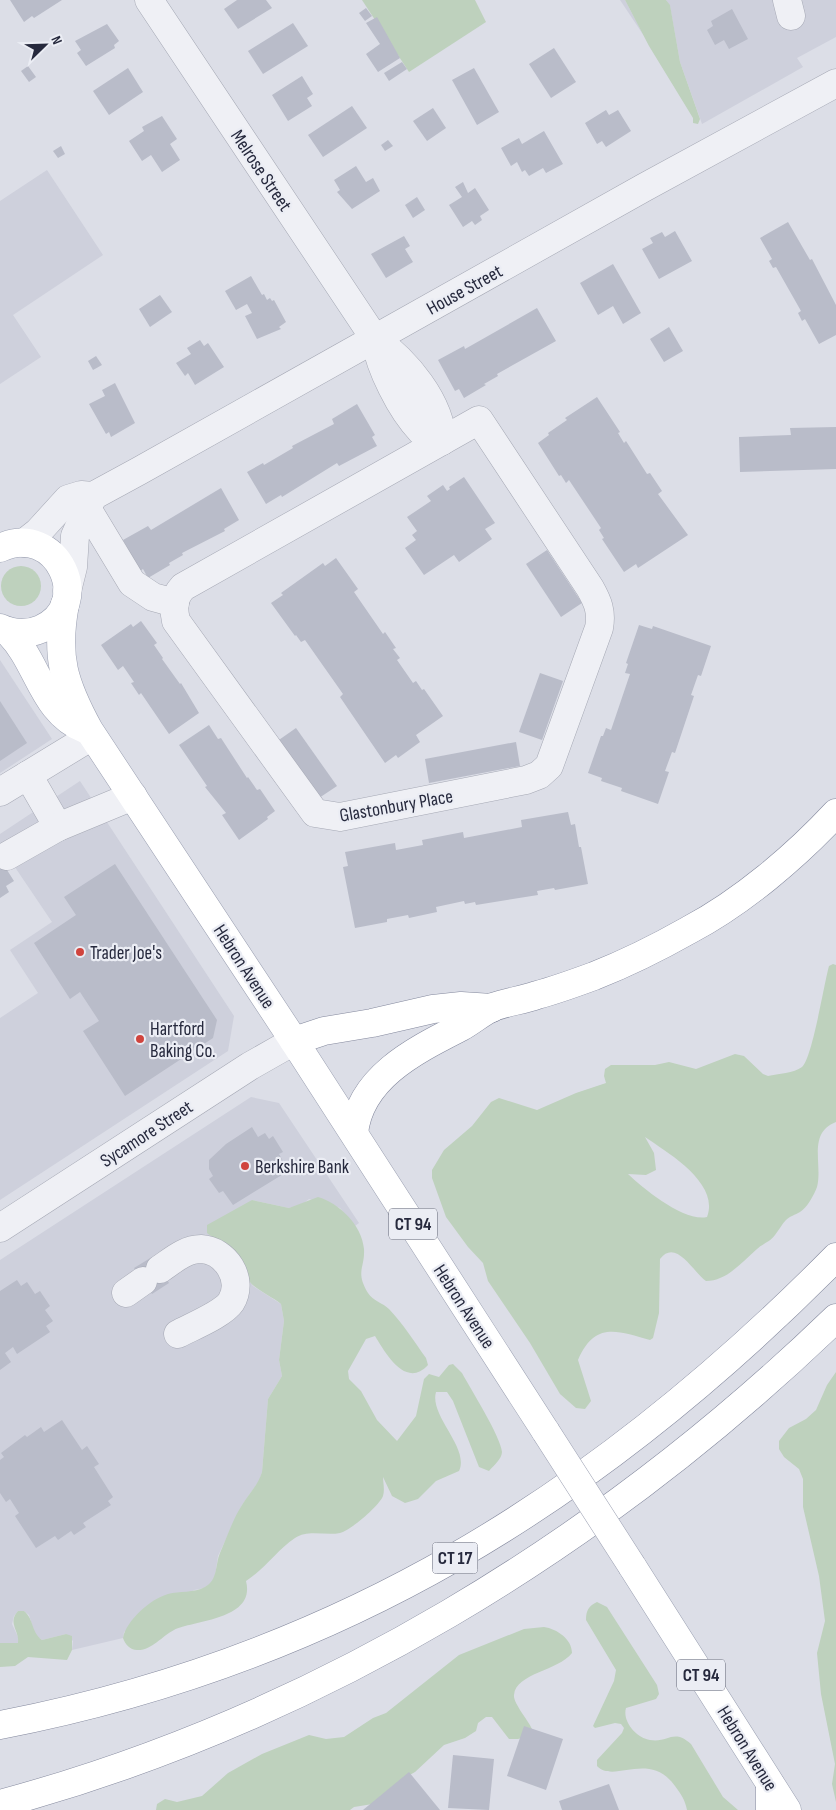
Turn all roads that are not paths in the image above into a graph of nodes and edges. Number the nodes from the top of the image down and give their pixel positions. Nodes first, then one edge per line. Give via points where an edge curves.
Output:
1 (149, 0) edge
2 (836, 83) edge
3 (375, 339) junction
4 (442, 442) junction
5 (90, 503) junction
6 (9, 544) edge
7 (66, 597) junction
8 (174, 604) junction
9 (3, 629) edge
10 (90, 733) junction
11 (28, 775) junction
12 (0, 792) edge
13 (133, 796) junction
14 (836, 813) edge
15 (58, 828) junction
16 (7, 856) dead end
17 (492, 1008) junction
18 (294, 1041) junction
19 (354, 1133) junction
20 (0, 1228) edge
21 (836, 1257) edge
22 (143, 1281) dead end
23 (836, 1318) edge
24 (178, 1334) dead end
25 (0, 1725) edge
26 (770, 1797) edge
27 (0, 1804) edge
28 (787, 1810) edge

1 - 3 street, Melrose Street
2 - 3 street, House Street
3 - 4 street via 381,368 406,408 422,431
3 - 5 street, House Street
4 - 8 street, Glastonbury Place via 183,587
4 - 8 street, Glastonbury Place via 479,420 597,601 601,616 599,628 549,766 539,775 340,817 315,813 176,621
5 - 6 street, House Street via 81,495 68,499 38,532
5 - 7 street via 75,536
5 - 8 street via 132,583 153,597
6 - 7 main road via 43,548 58,560 64,572
7 - 9 main road via 54,620 38,630 20,634
7 - 10 main road, Hebron Avenue via 60,636 63,670 72,701
9 - 10 main road, Hebron Avenue via 29,657 57,711
10 - 11 street
10 - 13 main road, Hebron Avenue
11 - 12 street
11 - 15 street
13 - 15 street
13 - 18 main road, Hebron Avenue
14 - 17 main road via 780,865 728,906 692,929 596,975
15 - 16 street
17 - 18 main road via 462,1006 433,1009 324,1031
17 - 19 main road via 420,1049 386,1073 364,1098 357,1112
18 - 19 main road, Hebron Avenue / CT 94
18 - 20 street, Sycamore Street via 250,1066
19 - 26 main road, Hebron Avenue / CT 94, bridge via 632,1566
21 - 25 main road, CT 17 via 746,1344 654,1424 576,1482 475,1547 364,1606 264,1650 109,1701
22 - 24 street via 182,1254 200,1249 221,1255 228,1262 233,1274 234,1295 226,1308
23 - 27 main road, CT 17 via 748,1398 666,1465 566,1538 445,1616 319,1684 238,1721 122,1767
26 - 28 main road, Hebron Avenue / CT 94

